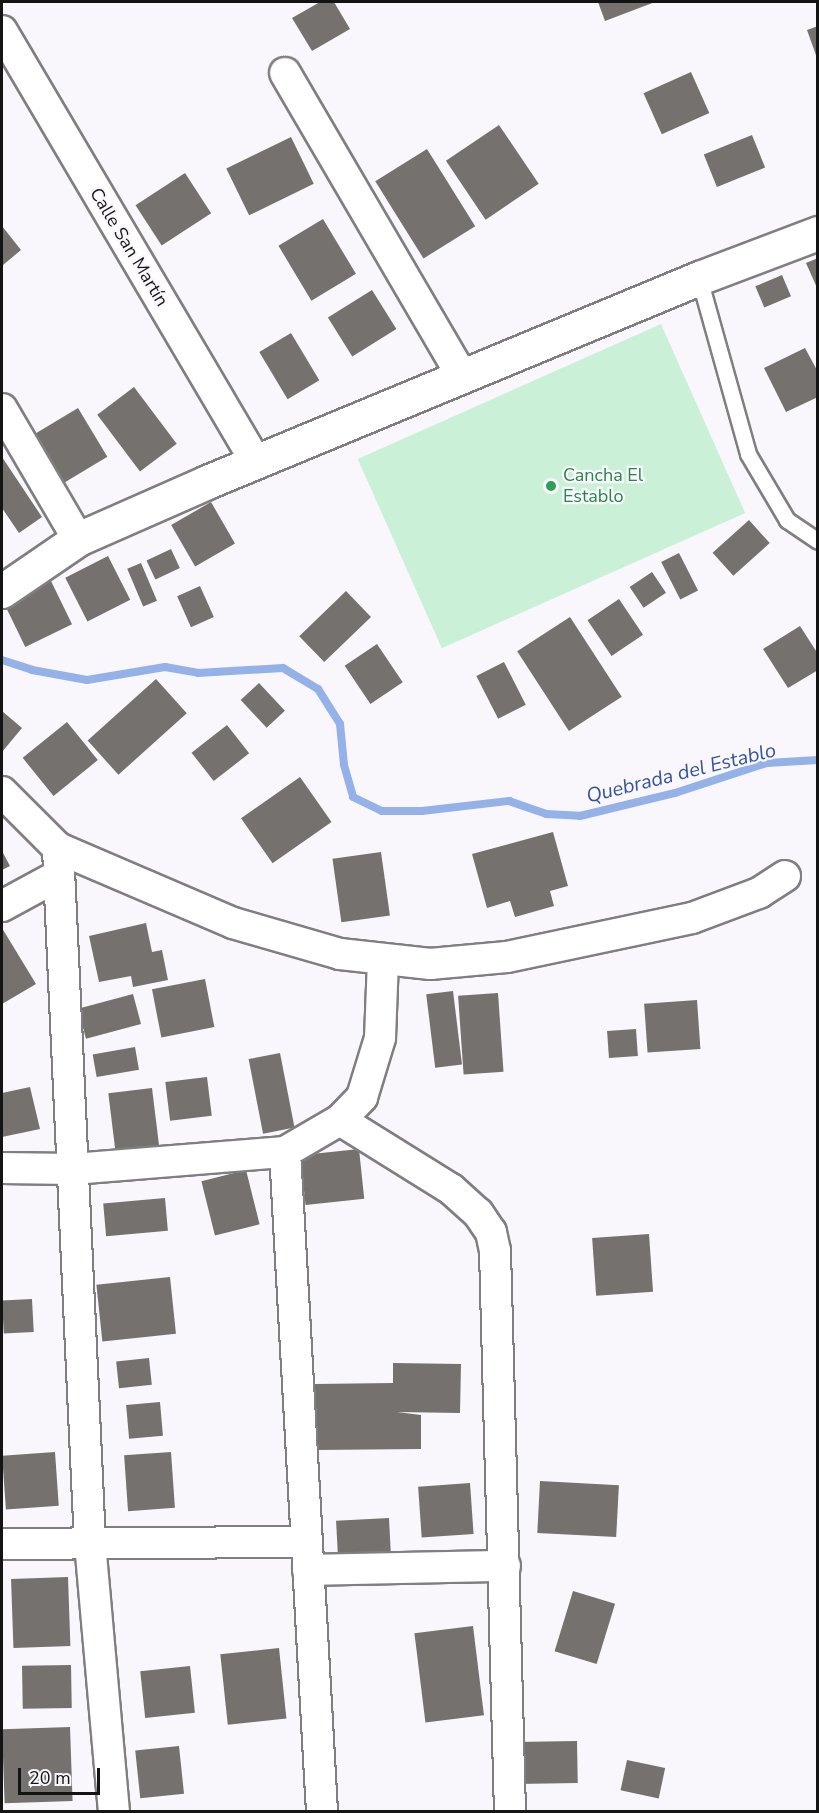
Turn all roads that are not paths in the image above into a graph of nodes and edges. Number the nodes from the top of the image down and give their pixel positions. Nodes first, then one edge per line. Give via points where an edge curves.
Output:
1 (2, 31) edge
2 (285, 73) dead end
3 (818, 233) edge
4 (699, 278) junction
5 (462, 376) junction
6 (2, 409) edge
7 (256, 462) junction
8 (78, 539) junction
9 (818, 541) edge
10 (2, 591) edge
11 (2, 792) edge
12 (58, 861) junction
13 (785, 876) dead end
14 (2, 906) edge
15 (383, 959) junction
16 (340, 1120) junction
17 (285, 1152) junction
18 (2, 1168) edge
19 (73, 1169) junction
20 (90, 1543) junction
21 (2, 1544) edge
22 (307, 1556) junction
23 (505, 1566) junction
24 (114, 1812) edge
25 (322, 1812) edge
26 (510, 1812) edge

1 - 7 street, Calle San Martín
2 - 5 street
3 - 4 street
4 - 5 street
4 - 9 lane via 748,454 787,520
5 - 7 street
6 - 8 street
7 - 8 street
8 - 10 street
11 - 12 street
12 - 14 street
12 - 15 street via 233,922 340,954
12 - 19 street
13 - 15 street via 759,893 692,918 507,957 430,964
15 - 16 street via 380,1038 374,1069 362,1097
16 - 17 street
16 - 23 street via 451,1189 478,1213 491,1232 495,1251
17 - 19 street
17 - 22 street
18 - 19 street
19 - 20 street
20 - 21 street
20 - 22 street
20 - 24 street
22 - 23 street
22 - 25 street
23 - 26 street

